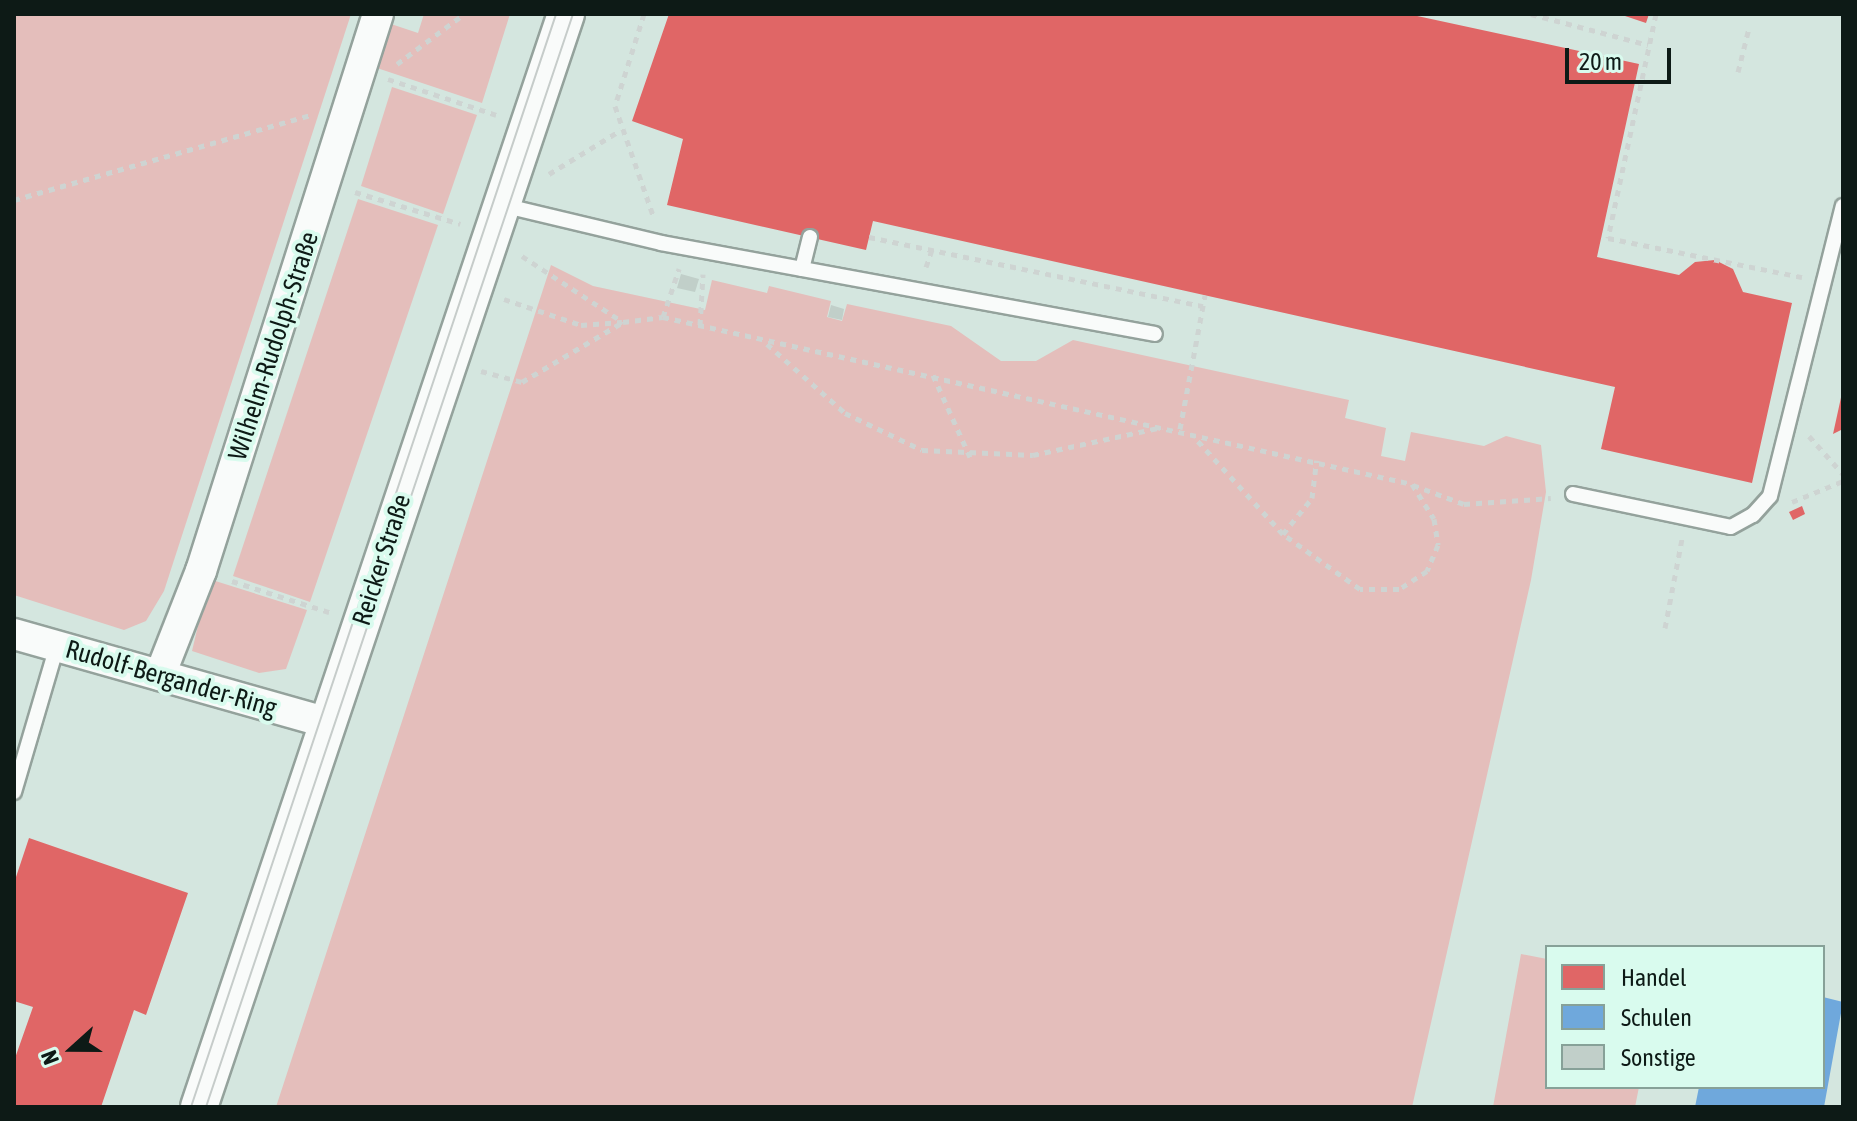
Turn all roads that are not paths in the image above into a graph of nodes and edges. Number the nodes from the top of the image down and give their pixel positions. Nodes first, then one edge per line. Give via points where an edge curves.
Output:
1 (378, 14) edge
2 (566, 14) edge
3 (1843, 206) edge
4 (496, 220) junction
5 (1841, 233) edge
6 (810, 237) dead end
7 (802, 269) junction
8 (1155, 334) dead end
9 (1573, 494) dead end
10 (14, 634) edge
11 (57, 646) junction
12 (160, 675) junction
13 (328, 723) junction
14 (14, 792) edge
15 (199, 1107) edge

1 - 12 street, Wilhelm-Rudolph-Straße via 201,571
2 - 4 street, Reicker Straße
3 - 5 lane
4 - 7 lane
4 - 13 street, Reicker Straße
5 - 9 lane via 1770,496 1753,515 1731,527
6 - 7 lane
7 - 8 lane
10 - 11 street, Rudolf-Bergander-Ring
11 - 12 street, Rudolf-Bergander-Ring
11 - 14 lane
12 - 13 street, Rudolf-Bergander-Ring
13 - 15 street, Reicker Straße

